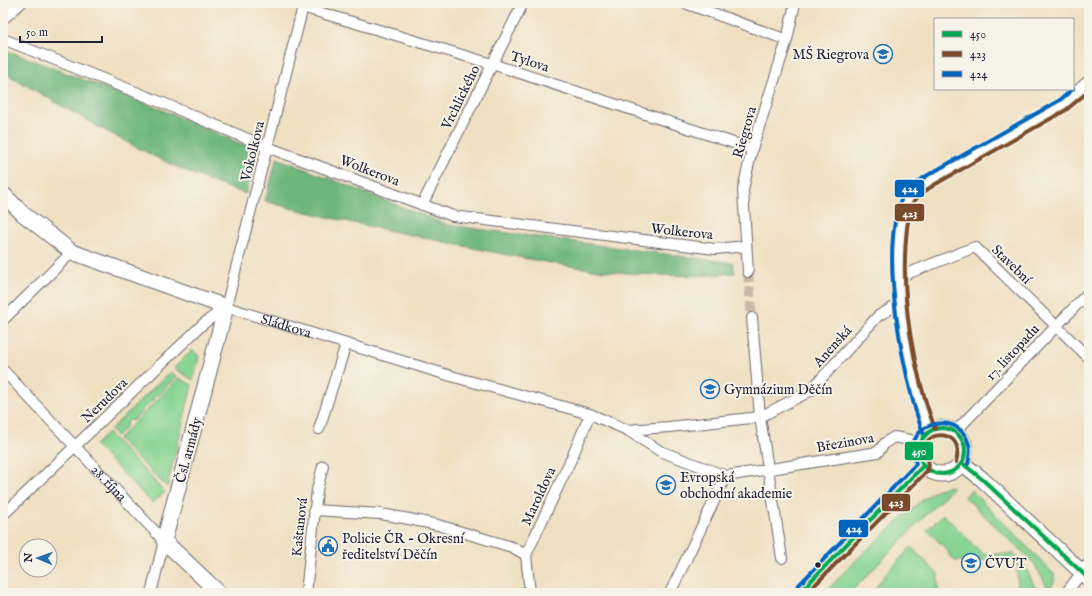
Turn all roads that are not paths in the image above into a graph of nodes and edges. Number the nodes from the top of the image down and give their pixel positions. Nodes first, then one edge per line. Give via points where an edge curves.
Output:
1 (22, 3) edge
2 (523, 3) edge
3 (685, 3) edge
4 (795, 3) edge
5 (301, 4) edge
6 (3, 19) edge
7 (3, 39) edge
8 (787, 40) junction
9 (492, 64) junction
10 (1089, 83) edge
11 (267, 146) junction
12 (752, 149) junction
13 (3, 194) edge
14 (422, 205) junction
15 (746, 246) junction
16 (72, 252) junction
17 (748, 272) tunnel mouth
18 (899, 277) junction
19 (1089, 292) edge
20 (901, 303) junction
21 (226, 307) junction
22 (752, 318) tunnel mouth
23 (3, 320) edge
24 (1056, 326) junction
25 (346, 344) junction
26 (1089, 358) edge
27 (3, 370) edge
28 (590, 414) junction
29 (760, 417) junction
30 (319, 429) dead end
31 (627, 430) junction
32 (929, 432) junction
33 (955, 432) junction
34 (76, 446) junction
35 (919, 446) junction
36 (962, 464) junction
37 (323, 466) dead end
38 (923, 466) junction
39 (768, 469) junction
40 (726, 476) junction
41 (314, 510) junction
42 (3, 515) edge
43 (164, 541) junction
44 (526, 555) junction
45 (782, 558) dead end
46 (1086, 571) edge
47 (151, 593) edge
48 (219, 593) edge
49 (306, 593) edge
50 (530, 593) edge
51 (670, 593) edge
52 (799, 593) edge
53 (1066, 593) edge

1 - 6 street
2 - 9 street, Vrchlického
3 - 8 street
4 - 8 street, Riegrova
5 - 9 street, Tylova
5 - 11 street, Vokolkova
7 - 11 street, Wolkerova
8 - 12 street, Riegrova
9 - 12 street, Tylova
9 - 14 street, Vrchlického
10 - 18 street via 1063,105 931,180 913,193 907,202 902,220
11 - 14 street, Wolkerova
11 - 21 street, Vokolkova
12 - 15 street, Riegrova via 743,190
13 - 16 main road, Sládkova via 23,214
14 - 15 street, Wolkerova via 460,218 715,250
15 - 17 street, Riegrova
16 - 21 main road, Sládkova
16 - 23 street
18 - 20 street
18 - 24 street, Stavební via 975,247
19 - 24 street, 17. listopadu
20 - 29 street, Anenská via 878,316 810,391
20 - 32 street via 918,402
21 - 25 street, Sládkova
21 - 34 street, Nerudova via 203,324
21 - 43 main road, Čsl. armády
22 - 29 street
24 - 26 street, Stavební
24 - 33 street, 17. listopadu
25 - 28 street, Sládkova
25 - 30 street
27 - 34 street, 28. října
28 - 31 street, Sládkova
28 - 44 street, Maroldova
29 - 31 street
29 - 39 street
31 - 40 street, Sládkova via 660,451
32 - 33 main road via 942,428
32 - 35 main road via 922,438
33 - 36 main road via 963,441 965,452
34 - 42 street, Nerudova
34 - 43 street, 28. října
35 - 38 main road
35 - 39 street, Březinova via 910,440 894,437 878,452
36 - 38 main road via 954,471 943,475 932,473
36 - 46 main road
37 - 41 street, Kaštanová
38 - 52 main road
39 - 40 street
39 - 45 street
40 - 51 street
41 - 44 street via 381,514 438,525 512,547
41 - 49 street, Kaštanová
43 - 47 street, Čsl. armády
43 - 48 main road, 28. října
44 - 50 street
46 - 53 street

